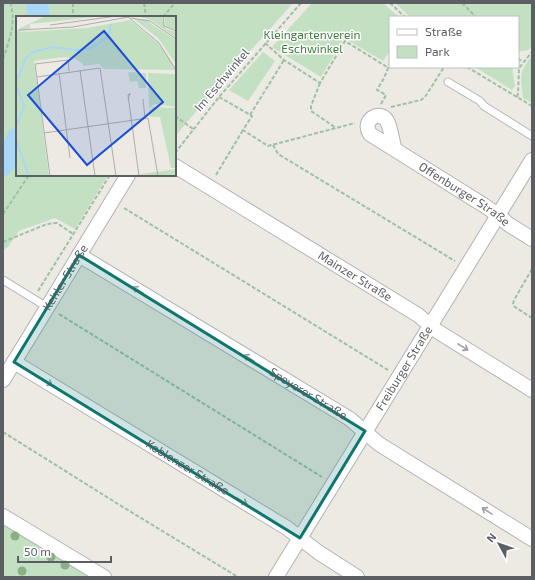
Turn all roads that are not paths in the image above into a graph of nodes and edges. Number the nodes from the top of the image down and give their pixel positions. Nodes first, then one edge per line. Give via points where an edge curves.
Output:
1 (448, 82) dead end
2 (372, 118) road end
3 (532, 136) edge
4 (532, 160) edge
5 (176, 167) edge
6 (127, 176) edge
7 (498, 215) junction
8 (532, 239) edge
9 (79, 255) junction
10 (3, 280) edge
11 (48, 307) junction
12 (430, 325) junction
13 (14, 362) junction
14 (3, 380) edge
15 (532, 390) edge
16 (365, 431) junction
17 (3, 516) edge
18 (300, 538) junction
19 (532, 539) edge
20 (104, 577) edge
21 (276, 577) edge
22 (357, 577) edge

1 - 3 lane
2 - 7 street, Offenburger Straße via 368,124 370,134
4 - 7 street, Freiburger Straße
5 - 12 street, Mainzer Straße via 418,315
6 - 9 street, Kehler Straße
7 - 8 street, Offenburger Straße
7 - 12 street, Freiburger Straße
9 - 11 street, Kehler Straße
16 -> 9 street, Speyerer Straße via 350,419
10 - 11 lane
11 - 13 street, Kehler Straße
12 -> 15 street, Mainzer Straße
12 - 16 street, Freiburger Straße
13 - 14 street, Kehler Straße
13 -> 18 street, Koblenzer Straße
16 - 18 street, Freiburger Straße
19 -> 16 street, Speyerer Straße via 378,444
17 - 20 street
18 - 21 street, Freiburger Straße
18 - 22 street, Koblenzer Straße

